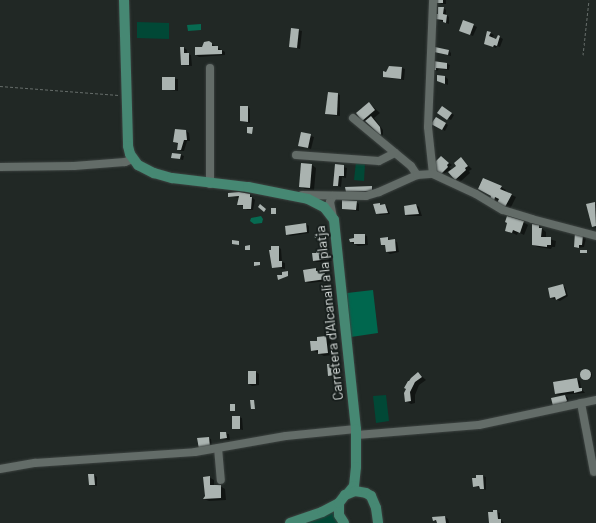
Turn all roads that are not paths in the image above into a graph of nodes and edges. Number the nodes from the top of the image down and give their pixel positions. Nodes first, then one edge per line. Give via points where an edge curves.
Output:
1 (124, 0) edge
2 (433, 0) edge
3 (210, 68) dead end
4 (353, 118) dead end
5 (395, 152) junction
6 (296, 155) dead end
7 (133, 159) junction
8 (0, 167) edge
9 (417, 174) junction
10 (433, 174) junction
11 (210, 184) junction
12 (289, 195) junction
13 (333, 196) junction
14 (334, 220) junction
15 (596, 236) edge
16 (596, 400) edge
17 (581, 403) junction
18 (356, 432) junction
19 (218, 448) junction
20 (356, 467) junction
21 (0, 469) edge
22 (594, 472) dead end
23 (222, 480) dead end
24 (350, 492) junction
25 (366, 493) junction
26 (339, 503) junction
27 (376, 518) edge
28 (290, 523) edge
29 (344, 523) edge
30 (370, 523) edge

1 - 7 main road via 128,146
2 - 10 street via 428,127
3 - 11 street
4 - 5 street
5 - 6 street via 379,162
5 - 9 street
7 - 8 street via 125,162 74,166
7 - 11 main road, Carretera d'Alcanalí a la platja via 146,169 164,176
9 - 10 street
9 - 13 street via 371,195
10 - 15 street via 480,195 503,210
11 - 12 main road, Carretera d'Alcanalí a la platja via 248,187
12 - 13 street
12 - 14 main road, Carretera d'Alcanalí a la platja via 318,203
13 - 14 street via 330,202
14 - 18 main road, Carretera d'Alcanalí a la platja
16 - 17 street
17 - 18 street via 479,425
17 - 22 street
18 - 19 street via 286,436
18 - 20 main road, Carretera d'Alcanalí a la platja
19 - 21 street via 195,452 35,463
19 - 23 street
20 - 24 main road, Carretera d'Alcanalí a la platja via 354,486
20 - 25 main road, Carretera d'Alcanalí a la platja via 359,484
24 - 25 main road
24 - 26 main road
25 - 27 main road, Carretera d'Alcanalí a la platja via 374,502
26 - 28 main road
26 - 29 main road via 339,515
27 - 30 main road

